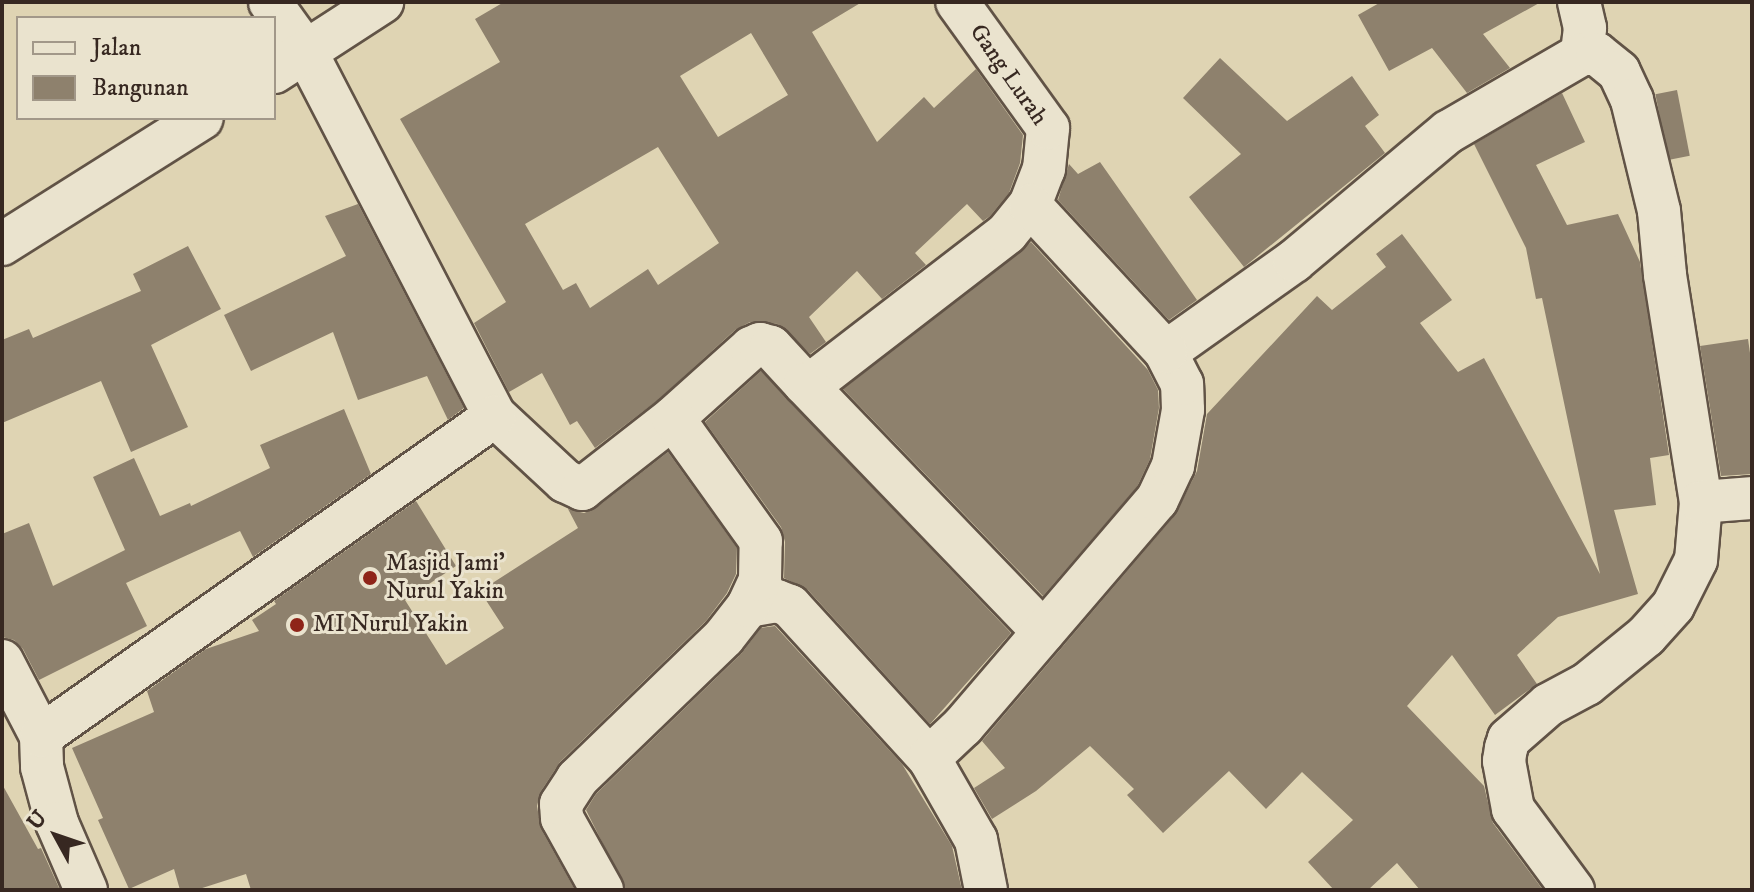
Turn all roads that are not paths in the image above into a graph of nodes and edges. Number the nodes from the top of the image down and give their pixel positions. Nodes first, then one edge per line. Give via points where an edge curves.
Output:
1 (382, 2) edge
2 (957, 2) edge
3 (1579, 2) edge
4 (276, 20) edge
5 (1582, 54) junction
6 (290, 62) edge
7 (199, 120) edge
8 (1032, 201) junction
9 (2, 244) edge
10 (1166, 352) junction
11 (805, 384) junction
12 (495, 416) junction
13 (673, 418) junction
14 (1752, 498) edge
15 (1701, 502) junction
16 (748, 606) junction
17 (1044, 632) junction
18 (2, 661) edge
19 (41, 736) junction
20 (929, 758) junction
21 (86, 890) edge
22 (602, 890) edge
23 (986, 890) edge
24 (1573, 890) edge

1 - 6 street
2 - 8 street, Gang Lurah via 1048,128 1044,169
3 - 5 street via 1585,28
4 - 6 street
5 - 10 street via 1448,132 1294,261
5 - 15 street via 1597,54 1608,63 1627,84 1632,100 1659,211
6 - 12 street
7 - 9 street
8 - 10 street
8 - 11 street via 993,243
10 - 17 street via 1182,384 1173,466 1157,500
11 - 13 street via 771,347 760,344
11 - 17 street
12 - 13 street via 565,481 582,489
12 - 19 street
13 - 16 street via 761,541 760,580
14 - 15 street
15 - 24 street via 1696,560 1673,606 1587,684 1548,705 1509,739 1506,748 1513,809
16 - 20 street via 777,601 790,606
16 - 22 street via 724,637 577,779 561,804 562,818
17 - 20 street
18 - 19 street
19 - 21 street via 42,767 57,823
20 - 23 street via 976,840

